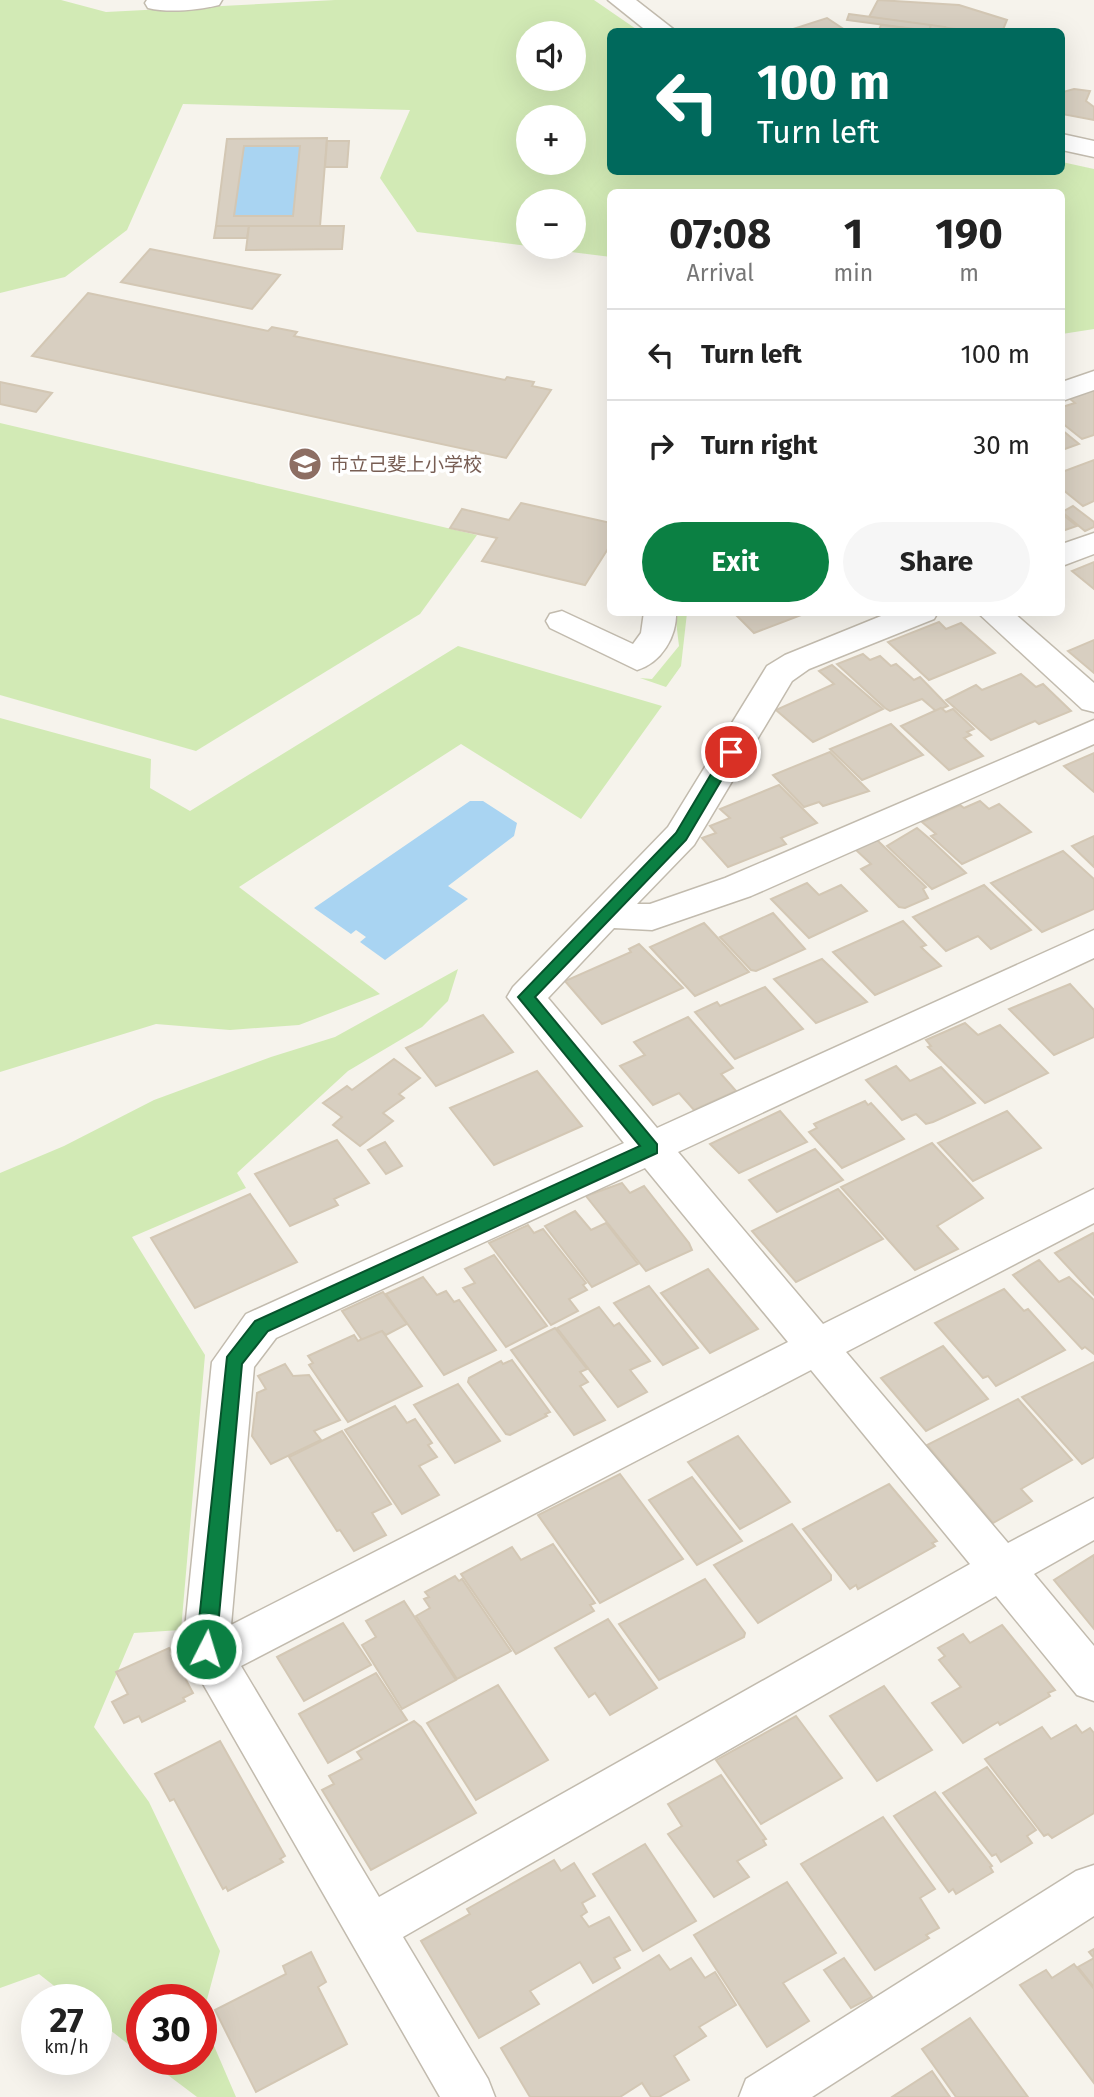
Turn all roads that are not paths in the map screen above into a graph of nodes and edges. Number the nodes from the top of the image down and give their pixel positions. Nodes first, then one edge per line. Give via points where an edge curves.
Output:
1 (210, 0) edge
2 (620, 0) edge
3 (157, 3) dead end
4 (659, 28) edge
5 (1065, 143) edge
6 (1094, 149) edge
7 (1094, 380) edge
8 (1065, 391) edge
9 (1094, 543) edge
10 (1065, 555) edge
11 (660, 616) edge
12 (912, 616) edge
13 (998, 616) edge
14 (562, 621) dead end
15 (1094, 701) edge
16 (1094, 730) edge
17 (607, 915) junction
18 (1094, 943) edge
19 (651, 1148) junction
20 (1094, 1205) edge
21 (815, 1349) junction
22 (1094, 1517) edge
23 (1001, 1568) junction
24 (211, 1658) junction
25 (1094, 1680) edge
26 (1094, 1888) edge
27 (371, 1929) junction
28 (468, 2097) edge
29 (765, 2097) edge

1 - 3 street
2 - 4 street
5 - 6 street
7 - 8 street
9 - 10 street
11 - 14 street via 655,640 637,659
12 - 17 street via 797,662 779,674 681,836
13 - 15 street
16 - 17 street via 738,887 652,917
17 - 19 street via 526,997
18 - 19 street
19 - 21 street
19 - 24 street via 261,1326 233,1362 206,1649
20 - 21 street
21 - 23 street
21 - 24 street
22 - 23 street
23 - 25 street
23 - 27 street
24 - 27 street
26 - 29 street
27 - 28 street

